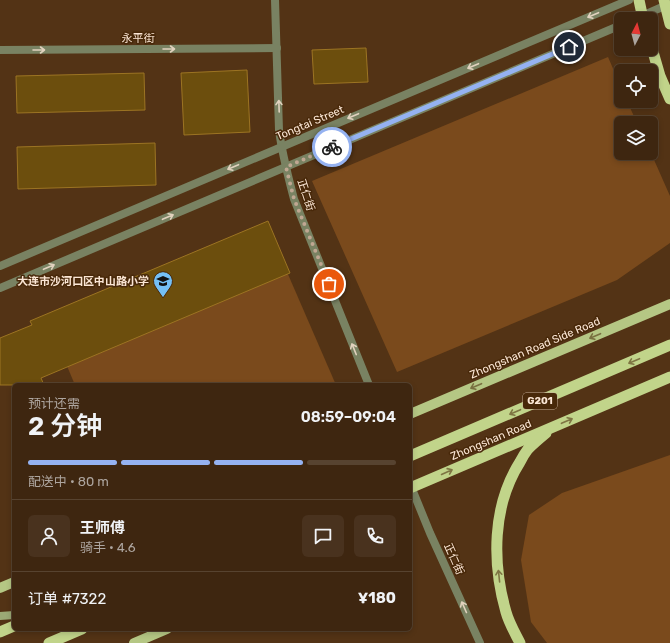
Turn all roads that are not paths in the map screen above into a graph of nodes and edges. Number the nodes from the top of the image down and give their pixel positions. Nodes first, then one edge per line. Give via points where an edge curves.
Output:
1 (275, 0) edge
2 (629, 0) edge
3 (639, 0) edge
4 (664, 0) edge
5 (670, 4) edge
6 (640, 12) edge
7 (653, 12) edge
8 (670, 24) edge
9 (614, 28) edge
10 (277, 48) junction
11 (0, 50) edge
12 (654, 56) edge
13 (670, 99) edge
14 (281, 147) junction
15 (286, 167) junction
16 (0, 266) edge
17 (0, 288) edge
18 (670, 304) edge
19 (670, 345) edge
20 (670, 377) edge
21 (368, 383) edge
22 (412, 413) edge
23 (552, 427) junction
24 (412, 455) edge
25 (412, 486) edge
26 (412, 492) edge
27 (12, 583) edge
28 (0, 588) edge
29 (12, 615) edge
30 (0, 616) edge
31 (12, 627) edge
32 (77, 631) edge
33 (162, 631) edge
34 (0, 632) edge
35 (49, 643) edge
36 (134, 643) edge
37 (480, 643) edge
38 (520, 643) edge

1 - 10 street, 正仁街
2 -> 14 street, Tongtai Street
3 - 6 highway
4 - 8 highway, bridge
5 - 7 street
9 - 15 street
11 -> 10 street, 永平街
14 -> 10 street, 正仁街
12 - 13 highway
14 - 15 street, 正仁街
14 -> 16 street, Tongtai Street
17 -> 15 street
21 -> 15 street, 正仁街 via 294,199
18 -> 22 main road, Zhongshan Road Side Road
19 -> 24 highway, Zhongshan Road / G201
23 -> 20 highway, Zhongshan Road / G201
25 -> 23 highway, Zhongshan Road / G201
38 -> 23 highway via 506,614 500,586 497,557 502,500 512,474 528,450
37 -> 26 street, 正仁街
27 - 28 main road
29 - 30 main road
31 - 34 highway
32 - 35 highway
33 - 36 main road

